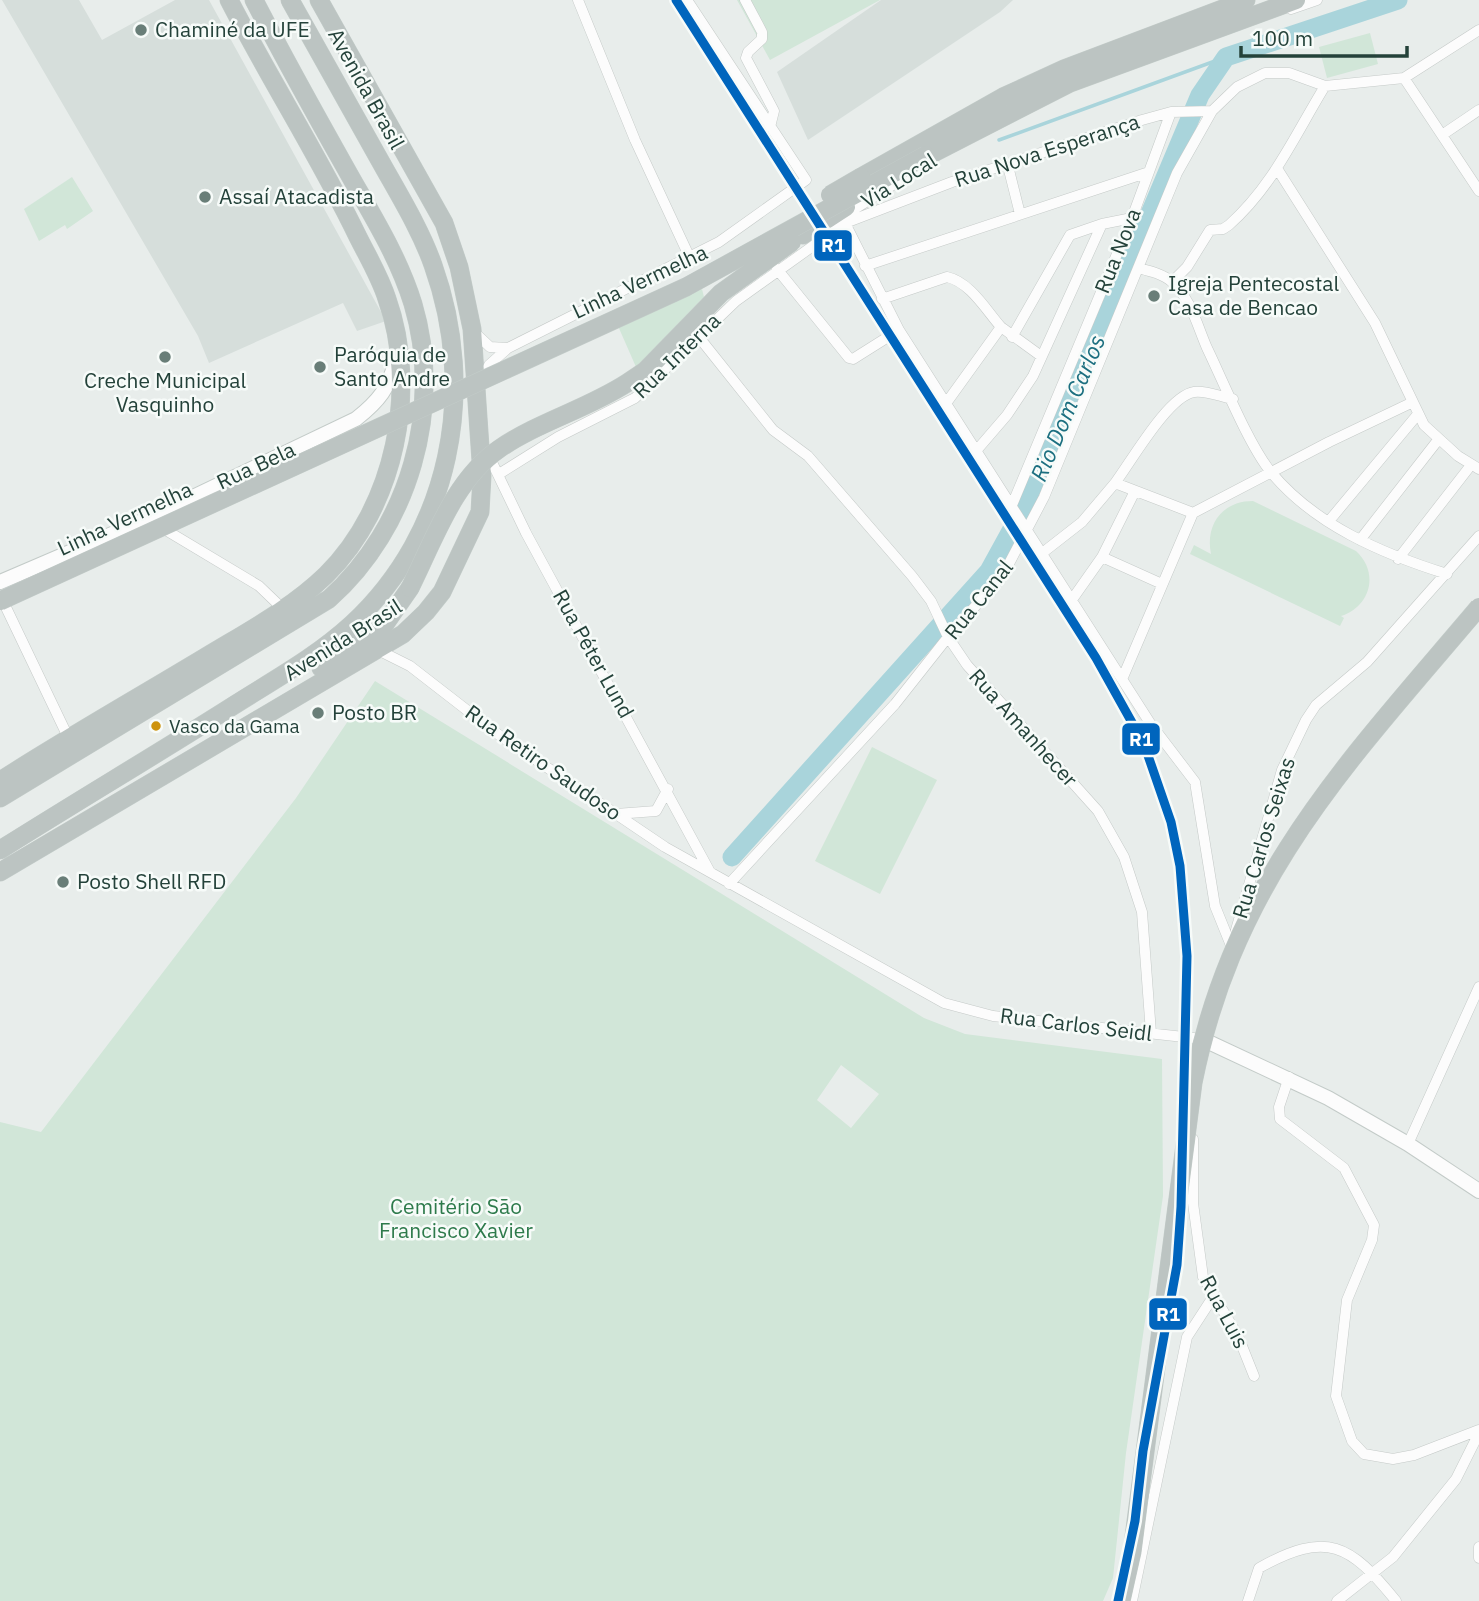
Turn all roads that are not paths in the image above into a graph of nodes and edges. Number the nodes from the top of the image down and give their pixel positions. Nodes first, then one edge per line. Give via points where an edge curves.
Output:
1 (229, 0) edge
2 (254, 0) edge
3 (290, 0) edge
4 (319, 0) edge
5 (578, 0) edge
6 (687, 0) edge
7 (745, 0) edge
8 (1246, 0) edge
9 (1296, 0) edge
10 (1317, 0) edge
11 (1479, 30) edge
12 (1404, 78) junction
13 (1325, 86) junction
14 (372, 100) junction
15 (1479, 110) edge
16 (1207, 111) junction
17 (1176, 112) junction
18 (770, 127) junction
19 (1442, 135) junction
20 (926, 155) junction
21 (1008, 166) junction
22 (1278, 170) junction
23 (1149, 172) junction
24 (1479, 190) edge
25 (1020, 214) junction
26 (1132, 218) junction
27 (845, 223) junction
28 (1102, 223) junction
29 (690, 258) junction
30 (865, 266) junction
31 (1138, 268) junction
32 (777, 269) junction
33 (1172, 282) junction
34 (882, 299) junction
35 (446, 303) junction
36 (1001, 327) junction
37 (472, 329) junction
38 (899, 330) junction
39 (698, 336) junction
40 (1012, 337) junction
41 (398, 348) junction
42 (508, 348) junction
43 (1041, 356) junction
44 (477, 390) junction
45 (1233, 399) junction
46 (947, 402) junction
47 (1413, 402) junction
48 (1418, 414) junction
49 (478, 435) junction
50 (1438, 440) junction
51 (976, 451) junction
52 (494, 464) junction
53 (1475, 467) edge
54 (1271, 472) junction
55 (499, 474) junction
56 (1115, 483) junction
57 (1135, 491) junction
58 (1014, 508) junction
59 (1193, 513) junction
60 (147, 519) junction
61 (1329, 521) junction
62 (1026, 526) junction
63 (1479, 536) edge
64 (1360, 540) junction
65 (1041, 554) junction
66 (1102, 557) junction
67 (1398, 559) junction
68 (1447, 575) junction
69 (0, 582) edge
70 (1162, 584) junction
71 (0, 593) edge
72 (0, 601) edge
73 (1071, 601) junction
74 (1479, 607) edge
75 (283, 609) junction
76 (946, 633) junction
77 (378, 650) junction
78 (1123, 677) junction
79 (69, 739) junction
80 (166, 750) junction
81 (0, 781) edge
82 (668, 789) junction
83 (0, 798) edge
84 (615, 814) junction
85 (0, 850) edge
86 (0, 872) edge
87 (710, 872) junction
88 (729, 884) junction
89 (1232, 948) junction
90 (1479, 987) edge
91 (1151, 1033) junction
92 (1202, 1039) junction
93 (1289, 1077) junction
94 (1408, 1144) junction
95 (1479, 1191) edge
96 (1213, 1297) junction
97 (1254, 1376) dead end
98 (1479, 1432) edge
99 (1479, 1547) edge
100 (1479, 1558) edge
101 (1375, 1574) junction
102 (1121, 1601) edge
103 (1132, 1601) edge
104 (1248, 1601) edge
105 (1337, 1601) edge
106 (1396, 1601) edge

1 - 41 highway via 381,283
2 - 83 highway, Avenida Brasil via 376,220 414,307 424,375 421,425 410,471 379,540 346,584 328,599
3 - 35 highway, Avenida Brasil via 424,243
4 - 14 highway, Avenida Brasil
5 - 29 street
6 - 18 street
7 - 18 street via 762,32 762,39 746,58 774,111
8 - 71 highway, Linha Vermelha, bridge via 1003,97 723,258
9 - 20 highway, Linha Vermelha via 1070,83
10 - 52 street, Via Local via 1097,80 959,145 775,259 725,297 627,391 507,451
11 - 12 street
12 - 13 street
12 - 19 street
13 - 16 street, Rua Canal via 1289,73 1265,73 1237,87
13 - 22 street
14 - 35 highway via 370,113 430,229
14 - 37 highway, Avenida Brasil via 444,223 463,278
15 - 19 street
16 - 17 street, Rua Nova Esperança
16 - 31 street, Rua Canal
17 - 21 street, Rua Nova Esperança
17 - 23 street, Rua Nova
18 - 29 street via 806,180
19 - 24 street
20 - 72 highway, Linha Vermelha, bridge via 686,287
20 - 80 highway, bridge via 760,262 721,293 628,383 504,445 486,459 457,495 411,587 384,624 338,659 233,719
21 - 25 street
21 - 27 street, Rua Nova Esperança
22 - 33 street via 1229,225 1210,230
22 - 47 street via 1375,323
23 - 25 street
23 - 26 street, Rua Nova
25 - 30 street
26 - 28 street
26 - 58 street, Rua Nova
27 - 30 street
27 - 32 street, Rua Interna
28 - 40 street via 1070,234
28 - 43 street
29 - 42 street
30 - 34 street
31 - 33 street
31 - 62 street, Rua Canal
32 - 38 street via 849,358
32 - 39 street, Rua Interna
33 - 45 street via 1188,304
34 - 36 street via 947,277 959,281
34 - 38 street
35 - 80 highway, Avenida Brasil via 456,372 449,452 430,512 402,566 336,638
36 - 40 street
36 - 46 street
37 - 42 street via 490,347
37 - 44 highway, Avenida Brasil
38 - 46 street
39 - 55 street, Rua Interna via 635,398 558,437
39 - 76 street, Rua Amanhecer via 774,430 808,456 904,566 927,594
40 - 43 street
41 - 60 street, Rua Bela via 390,384 356,419
41 - 75 highway via 400,414 374,502 327,573
42 - 44 street via 489,365
43 - 51 street via 1021,396
44 - 49 highway, Avenida Brasil
45 - 54 street
45 - 56 street via 1201,392 1185,395 1163,416
46 - 51 street
47 - 48 street
47 - 54 street
48 - 50 street
48 - 61 street
49 - 52 street, Rua Péter Lund
49 - 77 highway, Avenida Brasil via 481,504 474,528 433,605
50 - 53 street
50 - 64 street
51 - 58 street
52 - 55 street, Rua Péter Lund
53 - 67 street
54 - 59 street
54 - 61 street
55 - 82 street, Rua Péter Lund via 526,533
56 - 57 street
56 - 65 street via 1082,522
57 - 59 street
57 - 66 street
58 - 62 street
59 - 70 street
60 - 69 street, Rua Bela
60 - 75 street via 259,586
61 - 64 street
62 - 65 street
62 - 76 street, Rua Canal via 1003,575
63 - 68 street, Rua Carlos Seixas
64 - 67 street
65 - 73 street
66 - 70 street
66 - 73 street
67 - 68 street
68 - 89 street, Rua Carlos Seixas via 1306,720 1282,770
70 - 78 street
71 - 79 street
73 - 78 street
74 - 102 highway, bridge via 1301,824 1256,898 1225,968 1194,1083 1132,1552
75 - 79 highway
76 - 88 street, Rua Canal via 895,704
76 - 91 street, Rua Amanhecer via 967,666 1098,811 1124,858 1142,912
77 - 84 street, Rua Retiro Saudoso via 410,666 499,735
77 - 86 highway, Avenida Brasil
78 - 89 street via 1150,723 1195,782 1214,906
79 - 81 highway
80 - 85 highway, Avenida Brasil
82 - 84 street via 656,811
82 - 87 street, Rua Péter Lund
84 - 87 street, Rua Retiro Saudoso
87 - 88 street, Rua Carlos Seidl
88 - 91 street, Rua Carlos Seidl via 944,1003 993,1016
89 - 92 street, Rua Carlos Seixas
90 - 94 street
91 - 92 street, Rua Carlos Seidl
92 - 93 street, Rua Carlos Seidl
92 - 96 street, Rua Luis via 1193,1203 1203,1278
93 - 94 street, Rua Carlos Seidl
93 - 98 street via 1280,1119 1344,1168 1374,1225 1347,1300 1336,1388 1352,1441 1364,1454 1393,1459
94 - 95 street, Rua Carlos Seidl
96 - 97 street, Rua Luis via 1238,1336
96 - 103 street via 1187,1337
98 - 101 street via 1456,1479
99 - 100 street
101 - 104 street via 1342,1549 1325,1545 1259,1568
101 - 105 street
101 - 106 street

